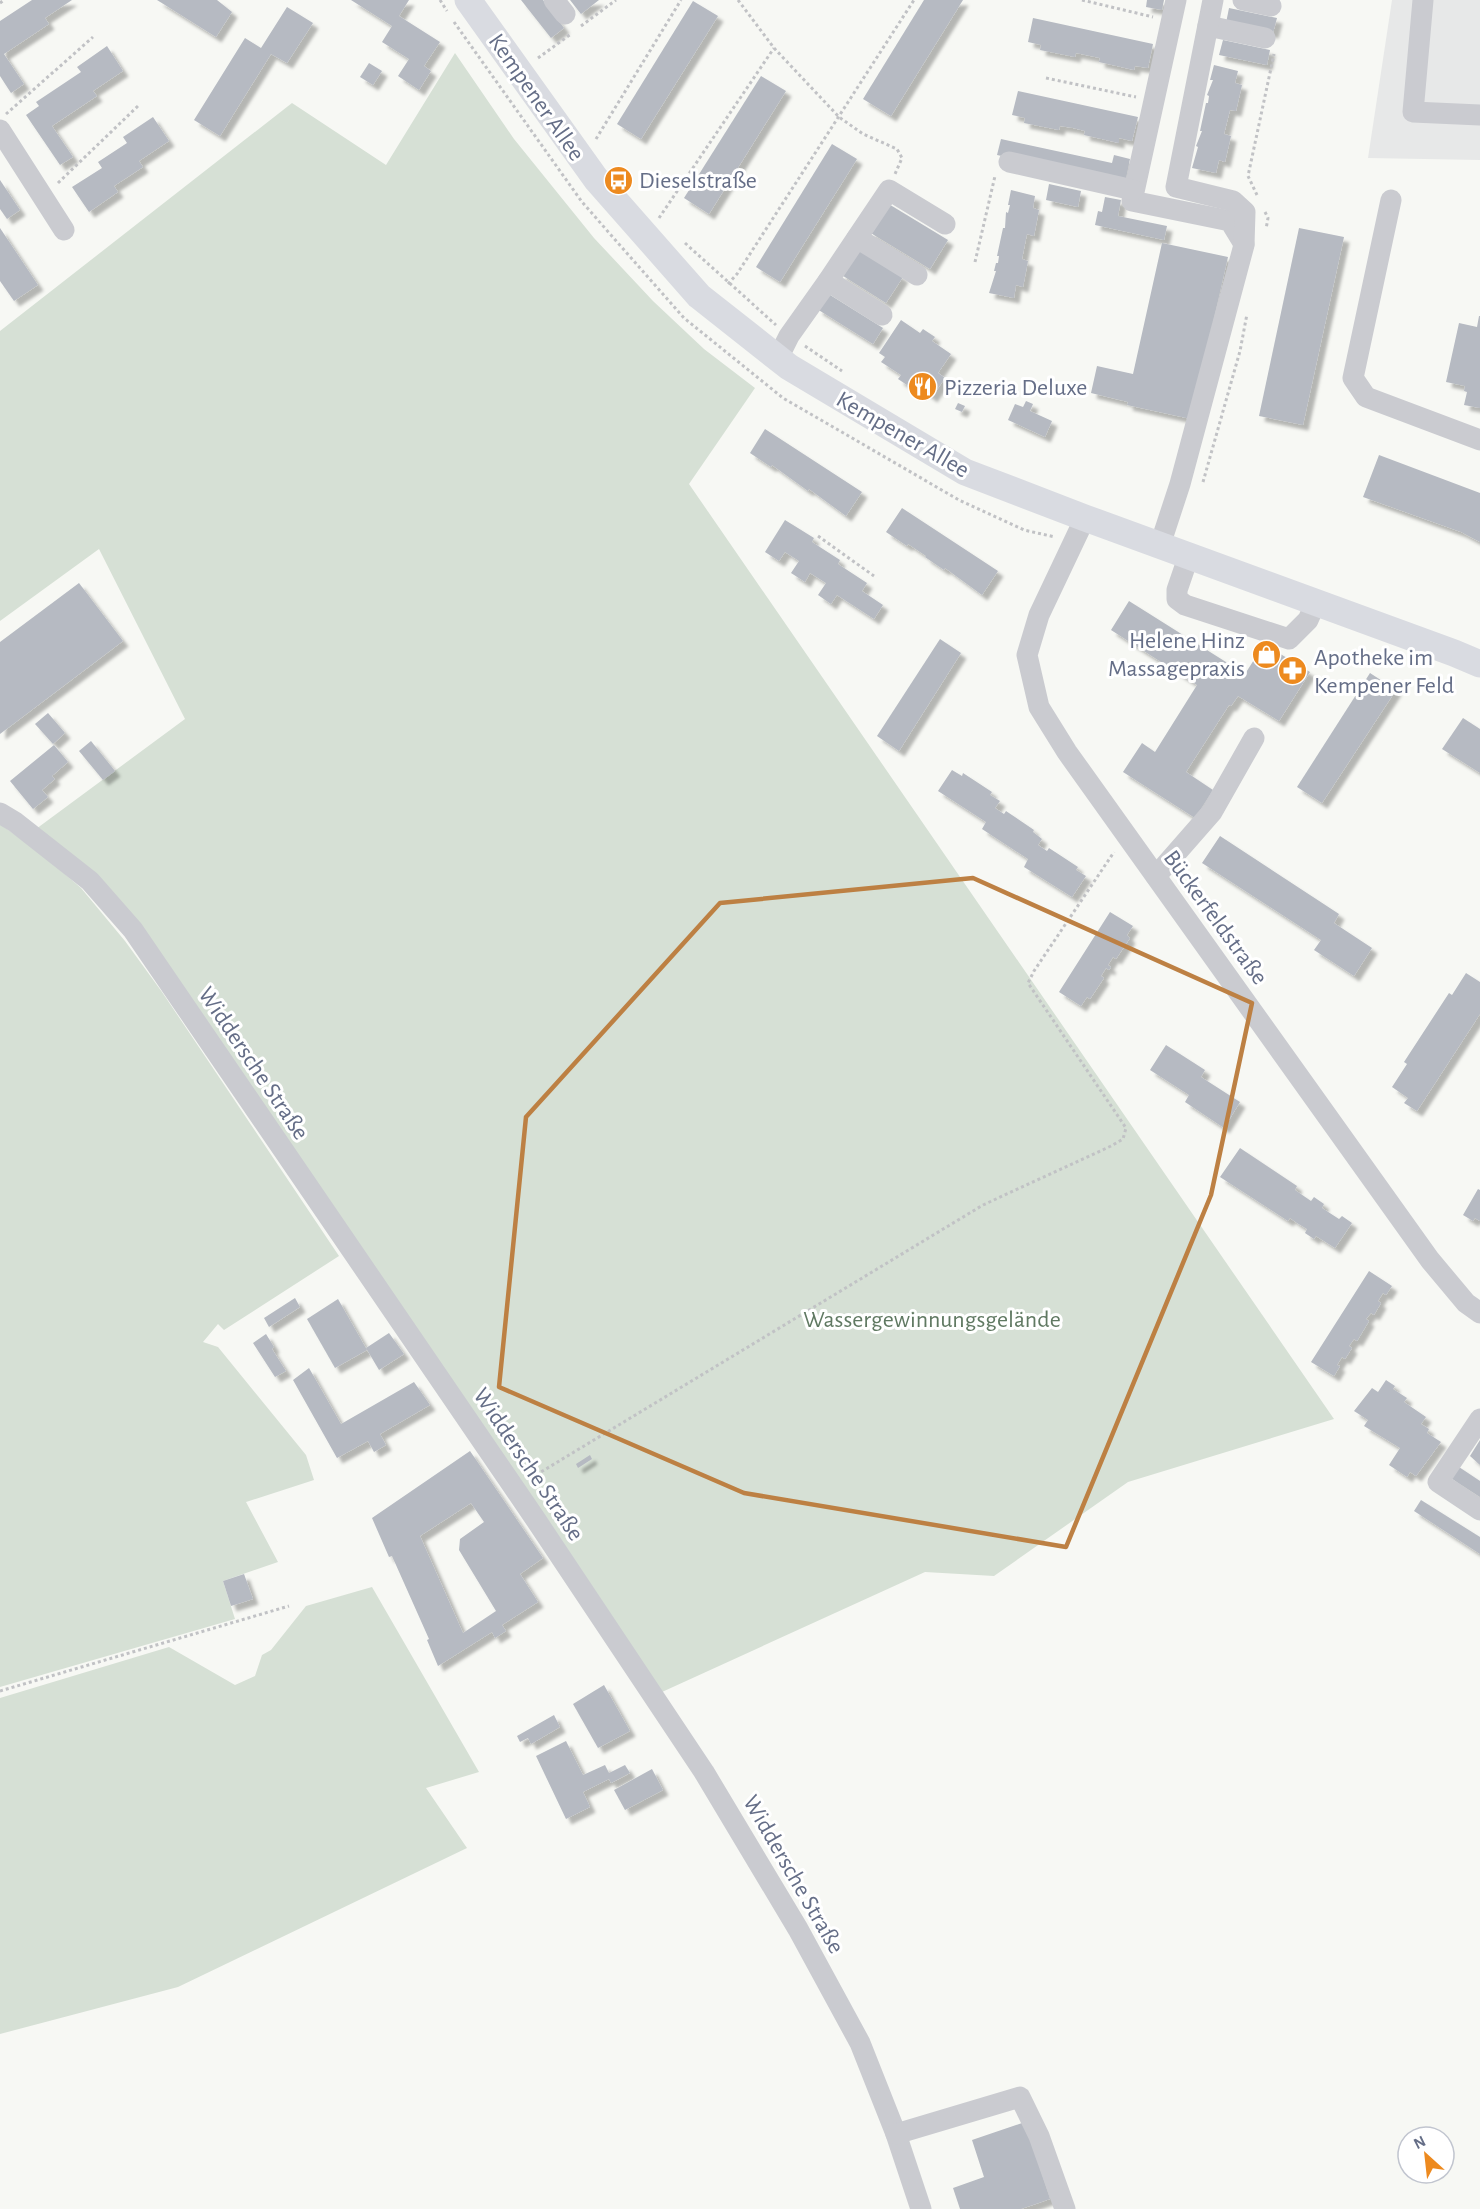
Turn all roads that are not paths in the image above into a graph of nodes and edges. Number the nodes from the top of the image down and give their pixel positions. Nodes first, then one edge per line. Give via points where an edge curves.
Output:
1 (468, 0) edge
2 (1176, 0) edge
3 (1214, 0) edge
4 (1243, 0) edge
5 (1423, 0) edge
6 (1271, 6) dead end
7 (1208, 26) junction
8 (1265, 38) dead end
9 (1480, 115) edge
10 (0, 130) edge
11 (1009, 162) road end
12 (1133, 190) junction
13 (1391, 200) dead end
14 (945, 224) dead end
15 (64, 230) dead end
16 (857, 238) junction
17 (1244, 245) junction
18 (917, 274) dead end
19 (828, 281) junction
20 (882, 315) dead end
21 (783, 347) junction
22 (1480, 440) edge
23 (1085, 518) junction
24 (1160, 545) junction
25 (1189, 555) junction
26 (1316, 602) junction
27 (1480, 664) edge
28 (1254, 738) dead end
29 (0, 813) edge
30 (1156, 876) junction
31 (1480, 1313) edge
32 (1480, 1419) edge
33 (1480, 1510) edge
34 (896, 2134) junction
35 (921, 2209) edge
36 (1065, 2209) edge

1 - 21 main road, Kempener Allee via 596,179 692,289 705,301
2 - 12 street
3 - 7 street
4 - 6 street
5 - 9 street via 1413,112
7 - 8 street
7 - 17 street via 1176,187 1233,201 1245,212
10 - 15 street
11 - 12 street
12 - 17 street via 1132,201 1230,221
13 - 22 street via 1353,378 1366,397
14 - 16 street via 889,190
16 - 18 street
16 - 19 street
17 - 24 street
19 - 20 street
19 - 21 street
21 - 23 main road, Kempener Allee via 789,367 965,472
23 - 24 main road, Kempener Allee
23 - 30 street, Bückerfeldstraße via 1039,615 1027,656 1039,707
24 - 25 main road, Kempener Allee
25 - 26 main road, Kempener Allee
25 - 26 street via 1177,590 1177,599 1185,605 1289,639 1308,620
26 - 27 main road, Kempener Allee
28 - 30 street via 1212,812
29 - 34 street, Widdersche Straße via 90,881 133,930 515,1488 704,1772 798,1929 860,2043
30 - 31 street, Bückerfeldstraße via 1430,1260 1466,1303
32 - 33 street via 1438,1482
34 - 35 street, Widdersche Straße
34 - 36 street via 1020,2097 1039,2136

